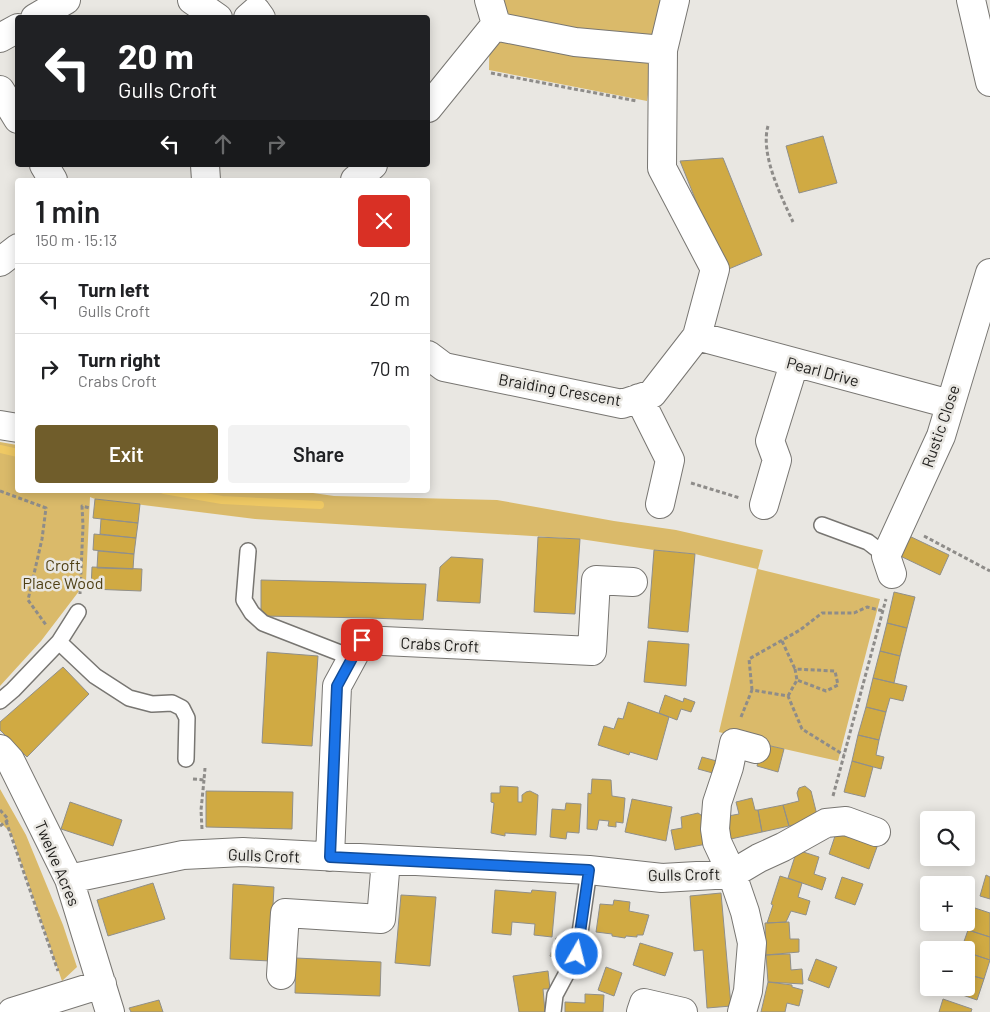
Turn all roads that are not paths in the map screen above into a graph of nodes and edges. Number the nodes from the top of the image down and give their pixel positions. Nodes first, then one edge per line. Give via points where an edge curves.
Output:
1 (66, 0) edge
2 (192, 0) edge
3 (675, 0) edge
4 (971, 0) edge
5 (493, 12) edge
6 (40, 15) edge
7 (214, 15) edge
8 (15, 30) edge
9 (0, 38) edge
10 (663, 50) junction
11 (990, 82) edge
12 (0, 90) edge
13 (430, 106) edge
14 (15, 114) edge
15 (45, 167) edge
16 (371, 167) edge
17 (52, 178) edge
18 (357, 178) edge
19 (15, 250) edge
20 (0, 262) edge
21 (990, 273) edge
22 (697, 336) junction
23 (430, 356) edge
24 (794, 364) junction
25 (639, 398) junction
26 (950, 404) junction
27 (0, 426) edge
28 (15, 428) edge
29 (660, 504) dead end
30 (764, 505) road end
31 (822, 526) dead end
32 (248, 551) dead end
33 (889, 565) joint
34 (633, 582) dead end
35 (78, 612) road end
36 (59, 642) junction
37 (353, 658) junction
38 (0, 701) edge
39 (0, 749) edge
40 (756, 749) dead end
41 (186, 760) dead end
42 (876, 832) dead end
43 (330, 857) junction
44 (386, 860) junction
45 (589, 870) junction
46 (732, 874) junction
47 (69, 879) junction
48 (281, 975) dead end
49 (102, 984) junction
50 (12, 1012) edge
51 (110, 1012) edge
52 (553, 1012) edge
53 (641, 1012) edge
54 (683, 1012) edge
55 (742, 1012) edge

1 - 6 street
2 - 7 street
3 - 10 street, Braiding Crescent
4 - 11 street
5 - 10 street via 504,28 575,42
5 - 13 street via 461,67
8 - 9 street
10 - 22 street, Braiding Crescent via 662,168 716,269
12 - 14 street
15 - 17 street
16 - 18 street
19 - 20 street
21 - 26 street, Rustic Close
22 - 24 street, Pearl Drive
22 - 25 street, Braiding Crescent via 652,394
23 - 25 street, Braiding Crescent via 444,367 622,404
24 - 26 street, Pearl Drive
24 - 30 street via 770,441 777,460
25 - 29 street via 670,460
26 - 33 street, Rustic Close via 941,436 901,524
27 - 28 street
31 - 33 lane via 868,542
32 - 37 lane via 244,600 252,613 263,623
34 - 37 street, Crabs Croft via 596,580 592,651 362,640
35 - 36 lane
36 - 38 lane
36 - 41 lane via 95,676 129,698 152,704 172,703 182,708 188,718
37 - 43 street, Crabs Croft via 337,686
39 - 47 street, Twelve Acres via 10,760
40 - 46 street, Gulls Croft via 734,743 717,803 717,842
42 - 46 street, Gulls Croft via 846,821 826,823
43 - 44 street, Gulls Croft
43 - 47 street, Gulls Croft via 242,852 183,855
44 - 45 street, Gulls Croft
44 - 48 street via 381,919 285,913
45 - 46 street, Gulls Croft via 662,878
45 - 52 lane via 577,954 555,995
46 - 55 street, Gulls Croft via 752,943 748,991
47 - 49 street, Twelve Acres
49 - 50 street
49 - 51 street, Twelve Acres
53 - 54 street via 644,1003

